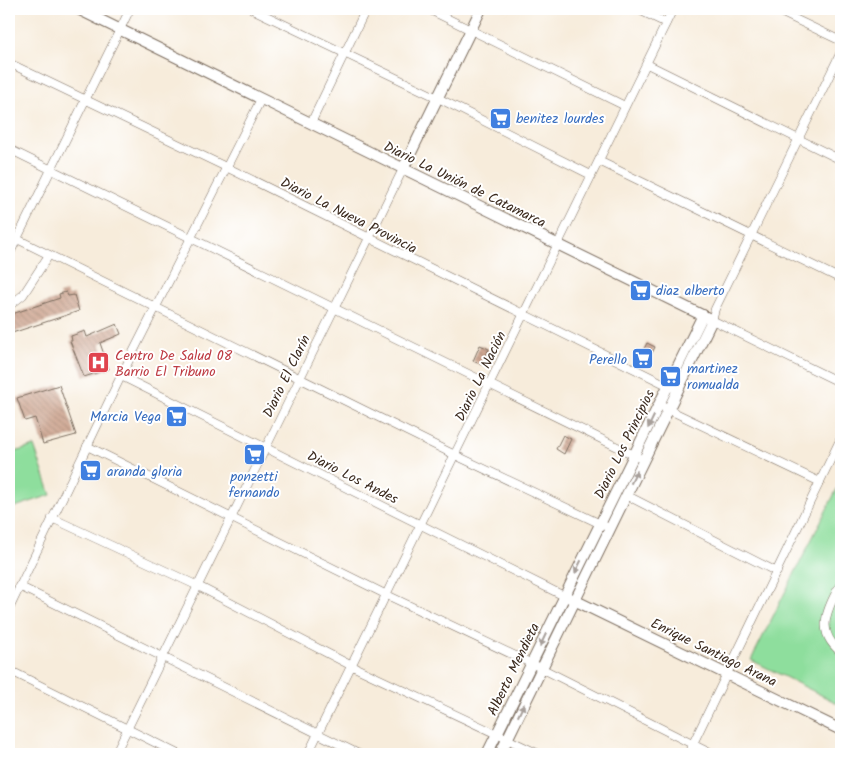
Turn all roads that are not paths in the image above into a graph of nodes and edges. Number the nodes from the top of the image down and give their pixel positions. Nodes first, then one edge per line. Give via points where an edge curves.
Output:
1 (78, 9) edge
2 (130, 9) edge
3 (252, 9) edge
4 (366, 9) edge
5 (428, 9) edge
6 (481, 9) edge
7 (637, 9) edge
8 (673, 9) edge
9 (774, 9) edge
10 (666, 23) junction
11 (471, 29) junction
12 (120, 30) junction
13 (841, 41) edge
14 (841, 52) edge
15 (344, 54) junction
16 (9, 63) edge
17 (647, 64) junction
18 (261, 98) junction
19 (438, 98) junction
20 (86, 100) junction
21 (625, 106) junction
22 (311, 123) junction
23 (800, 138) junction
24 (9, 149) edge
25 (841, 160) edge
26 (599, 161) junction
27 (226, 167) junction
28 (403, 169) junction
29 (51, 170) junction
30 (591, 175) junction
31 (9, 235) edge
32 (752, 236) junction
33 (191, 238) junction
34 (17, 239) junction
35 (368, 239) junction
36 (559, 245) junction
37 (9, 255) edge
38 (49, 255) junction
39 (841, 279) edge
40 (9, 306) edge
41 (334, 307) junction
42 (156, 308) junction
43 (524, 315) junction
44 (708, 317) junction
45 (121, 376) junction
46 (299, 378) junction
47 (841, 383) edge
48 (489, 385) junction
49 (672, 388) junction
50 (663, 407) junction
51 (841, 438) edge
52 (87, 446) junction
53 (266, 448) junction
54 (455, 455) junction
55 (639, 457) junction
56 (820, 482) junction
57 (626, 495) junction
58 (232, 517) junction
59 (52, 518) junction
60 (421, 526) junction
61 (604, 526) junction
62 (777, 572) junction
63 (841, 583) edge
64 (19, 586) junction
65 (198, 586) junction
66 (387, 595) junction
67 (564, 596) junction
68 (574, 599) junction
69 (9, 609) edge
70 (841, 652) edge
71 (162, 658) junction
72 (352, 666) junction
73 (536, 666) junction
74 (9, 670) edge
75 (727, 673) junction
76 (126, 730) junction
77 (841, 730) edge
78 (318, 734) junction
79 (496, 735) junction
80 (508, 738) junction
81 (692, 745) junction
82 (114, 754) edge
83 (178, 754) edge
84 (308, 754) edge
85 (359, 754) edge
86 (487, 754) edge
87 (500, 754) edge
88 (540, 754) edge
89 (688, 754) edge
90 (712, 754) edge

1 - 12 street, Diario La Unión de Catamarca
2 - 12 street
3 - 15 street
4 - 15 street
5 - 11 street
6 - 11 street, Diario El Clarín
7 - 10 street
8 - 10 street, Diario La Nación
9 - 13 street
10 - 17 street, Diario La Nación
11 - 19 street, Diario El Clarín
11 - 21 street
12 - 18 street, Diario La Unión de Catamarca
12 - 20 street
14 - 23 street, Diario Los Principios
15 - 19 street
15 - 22 street
16 - 20 street, Diario La Nueva Provincia
17 - 21 street, Diario La Nación
17 - 23 street
18 - 22 street, Diario La Unión de Catamarca
18 - 27 street
19 - 28 street, Diario El Clarín
19 - 30 street
20 - 27 street, Diario La Nueva Provincia
20 - 29 street
21 - 26 street, Diario La Nación
22 - 28 street, Diario La Unión de Catamarca
23 - 25 street
23 - 32 street, Diario Los Principios
24 - 29 street
26 - 30 street, Diario La Nación
26 - 32 street
27 - 33 street
27 - 35 street, Diario La Nueva Provincia
28 - 35 street, Diario El Clarín
28 - 36 street, Diario La Unión de Catamarca
29 - 33 street
29 - 34 street
30 - 36 street, Diario La Nación
31 - 34 street
32 - 39 street
32 - 44 street, Diario Los Principios
33 - 41 street
33 - 42 street
34 - 37 street
34 - 38 street
35 - 41 street, Diario El Clarín
35 - 43 street, Diario La Nueva Provincia
36 - 43 street, Diario La Nación
36 - 44 street, Diario La Unión de Catamarca
38 - 40 street via 23,295
38 - 42 street
41 - 46 street, Diario El Clarín
41 - 48 street
42 - 45 street
42 - 46 street
43 - 48 street, Diario La Nación
43 - 49 street, Diario La Nueva Provincia
44 - 47 street, Diario La Unión de Catamarca
44 - 49 street, Diario Los Principios
45 - 52 street
45 - 53 street, Diario Los Andes
46 - 53 street, Diario El Clarín
46 - 54 street
48 - 54 street, Diario La Nación
48 - 55 street
49 - 50 street, Diario Los Principios
50 - 55 street, Diario Los Principios
50 - 56 street
51 - 56 street
52 - 58 street
52 - 59 street
53 - 58 street, Diario El Clarín
53 - 60 street, Diario Los Andes
54 - 60 street, Diario La Nación
54 - 61 street
57 -> 55 street, Diario Los Principios
55 - 61 street, Diario Los Principios
56 - 62 street
57 - 61 street, Diario Los Principios
57 - 62 street
58 - 65 street, Diario El Clarín
58 - 66 street
59 - 64 street
59 - 65 street
60 - 66 street, Diario La Nación
60 - 67 street, Diario Los Andes
61 -> 67 street, Diario Los Principios
61 - 68 street, Diario Los Principios
62 - 75 street
63 - 70 street via 825,623 830,642
64 - 69 street
64 - 71 street
65 - 71 street, Diario El Clarín
65 - 72 street
66 - 72 street, Diario La Nación
66 - 73 street
67 - 68 street, Diario Los Andes
67 -> 73 street, Alberto Mendieta
68 - 73 street, Alberto Mendieta
68 - 75 street, Enrique Santiago Arana
71 - 76 street, Diario El Clarín
71 - 78 street
72 - 78 street, Diario La Nación
72 - 79 street
73 - 79 street, Alberto Mendieta
80 -> 73 street, Alberto Mendieta
73 - 81 street
74 - 76 street
75 - 77 street, Enrique Santiago Arana
75 - 81 street
76 - 82 street, Diario El Clarín
76 - 83 street
78 - 84 street, Diario La Nación
78 - 85 street
79 - 80 street
79 - 86 street, Alberto Mendieta
80 - 87 street, Alberto Mendieta
80 - 88 street
81 - 89 street
81 - 90 street

